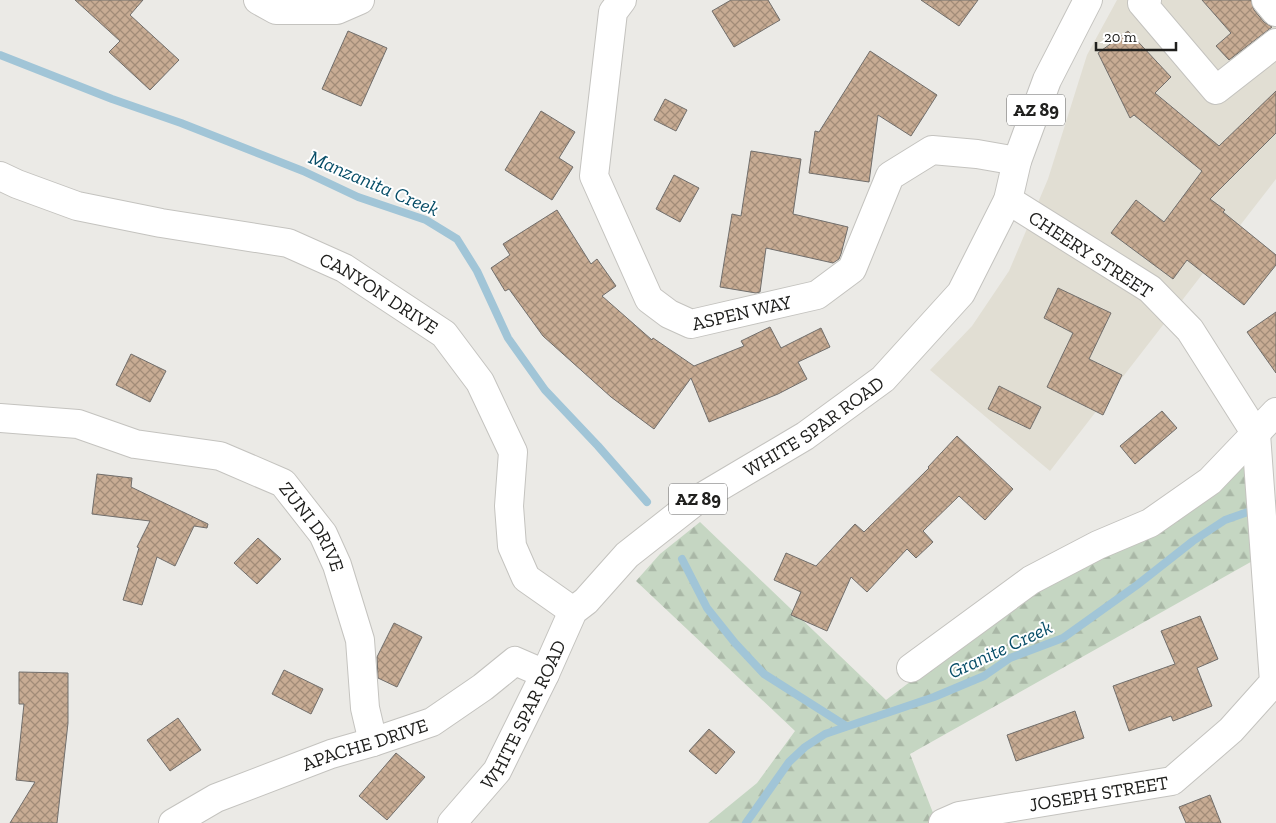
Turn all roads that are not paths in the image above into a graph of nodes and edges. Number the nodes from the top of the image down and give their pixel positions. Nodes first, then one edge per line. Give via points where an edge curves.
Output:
1 (258, 0) edge
2 (360, 0) edge
3 (1088, 0) edge
4 (1266, 0) edge
5 (1142, 1) edge
6 (615, 4) edge
7 (1276, 12) edge
8 (1276, 42) edge
9 (1017, 161) junction
10 (0, 176) edge
11 (1008, 200) junction
12 (1276, 412) edge
13 (0, 418) edge
14 (1256, 434) junction
15 (572, 611) junction
16 (911, 668) dead end
17 (545, 674) junction
18 (1275, 682) edge
19 (373, 742) junction
20 (173, 823) edge
21 (452, 823) edge
22 (943, 823) edge

1 - 2 street via 276,10 337,10
3 - 9 street, WHITE SPAR ROAD / AZ 89 via 1047,80
4 - 7 street
5 - 8 street via 1216,90
6 - 9 street, ASPEN WAY via 594,176 649,298 669,314 691,324 817,295 852,269 890,176 932,150
9 - 11 street, WHITE SPAR ROAD / AZ 89
10 - 15 street, CANYON DRIVE via 77,206 288,243 344,268 444,334 480,382 513,452 509,506 512,546 526,578
11 - 14 street, CHEERY STREET via 1150,290 1190,330
11 - 15 street, WHITE SPAR ROAD / AZ 89 via 961,293 883,378 805,436 697,500 627,555
12 - 14 street
13 - 19 street, ZUNI DRIVE via 78,424 135,444 220,456 283,483 323,534 337,566 360,640 365,708
14 - 16 street via 1210,481 1150,523 1098,545 1031,580
14 - 18 street, JOSEPH STREET
15 - 17 street, WHITE SPAR ROAD / AZ 89
17 - 19 street, APACHE DRIVE via 515,661 432,722
17 - 21 street, WHITE SPAR ROAD / AZ 89 via 497,771
18 - 22 street, JOSEPH STREET via 1231,730 1172,781 959,816
19 - 20 street, APACHE DRIVE via 331,754 216,798

